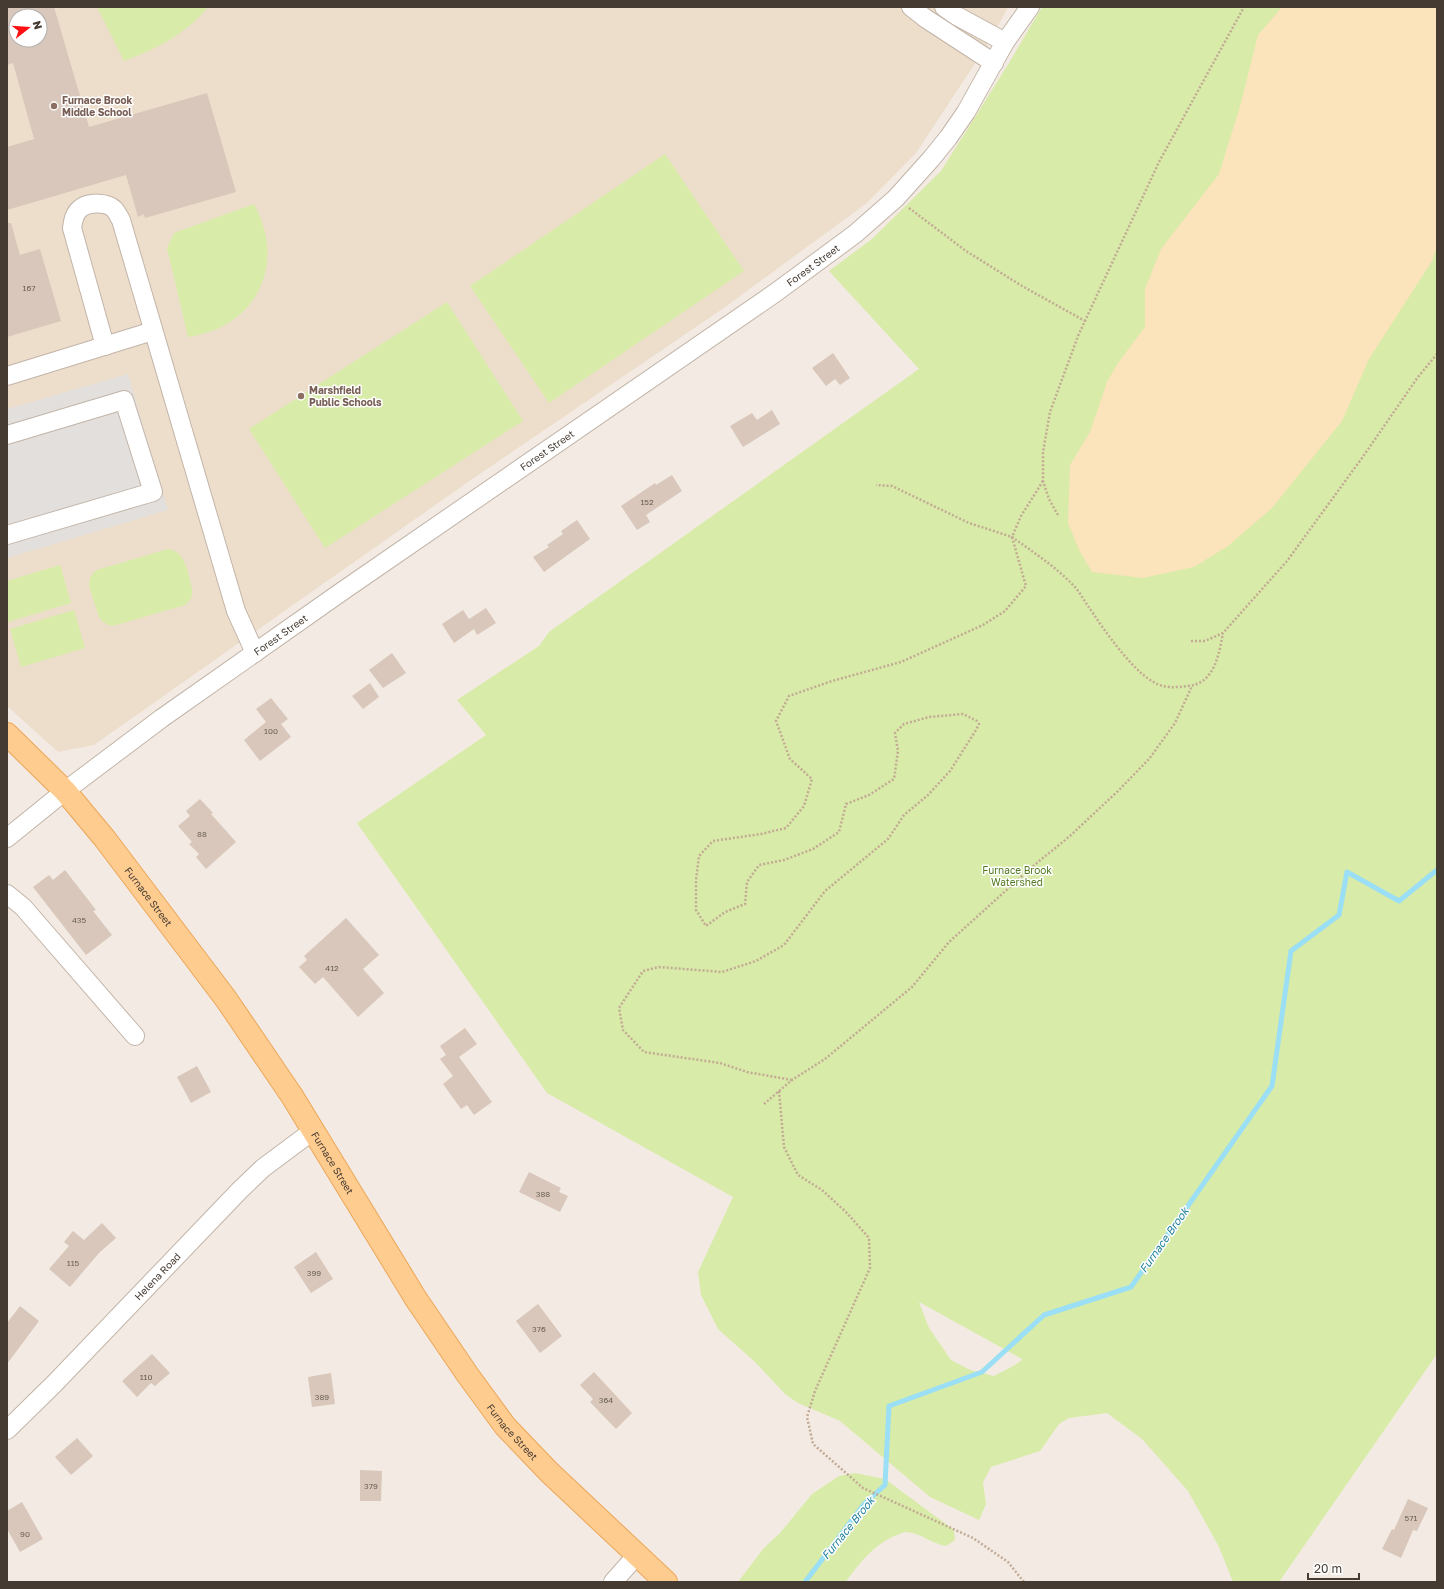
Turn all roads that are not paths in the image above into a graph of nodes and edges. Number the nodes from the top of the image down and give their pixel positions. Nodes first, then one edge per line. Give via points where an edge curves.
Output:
1 (911, 7) edge
2 (944, 7) edge
3 (1030, 7) edge
4 (1006, 42) junction
5 (994, 63) junction
6 (153, 331) junction
7 (105, 346) junction
8 (7, 376) edge
9 (7, 435) edge
10 (7, 535) edge
11 (255, 653) junction
12 (7, 734) edge
13 (65, 791) junction
14 (7, 838) edge
15 (7, 894) edge
16 (135, 1036) dead end
17 (314, 1130) junction
18 (7, 1430) edge
19 (637, 1555) junction
20 (613, 1582) edge
21 (666, 1582) edge

1 - 5 street
2 - 4 street
3 - 4 street, Forest Street
4 - 5 street, Forest Street
5 - 11 street, Forest Street via 966,112 927,164 896,198 855,234
6 - 7 street
6 - 7 street via 121,220 114,209 103,204 91,204 81,208 74,216 72,228
6 - 11 street via 236,611
7 - 8 street
9 - 10 street via 124,400 153,492
11 - 13 street, Forest Street
12 - 13 main road, Furnace Street
13 - 14 street, Forest Street
13 - 17 main road, Furnace Street via 105,839 226,999 271,1062
15 - 16 street via 23,907
17 - 18 street, Helena Road via 240,1190
17 - 19 main road, Furnace Street via 398,1271 487,1403 527,1450
19 - 20 street
19 - 21 main road, Furnace Street

